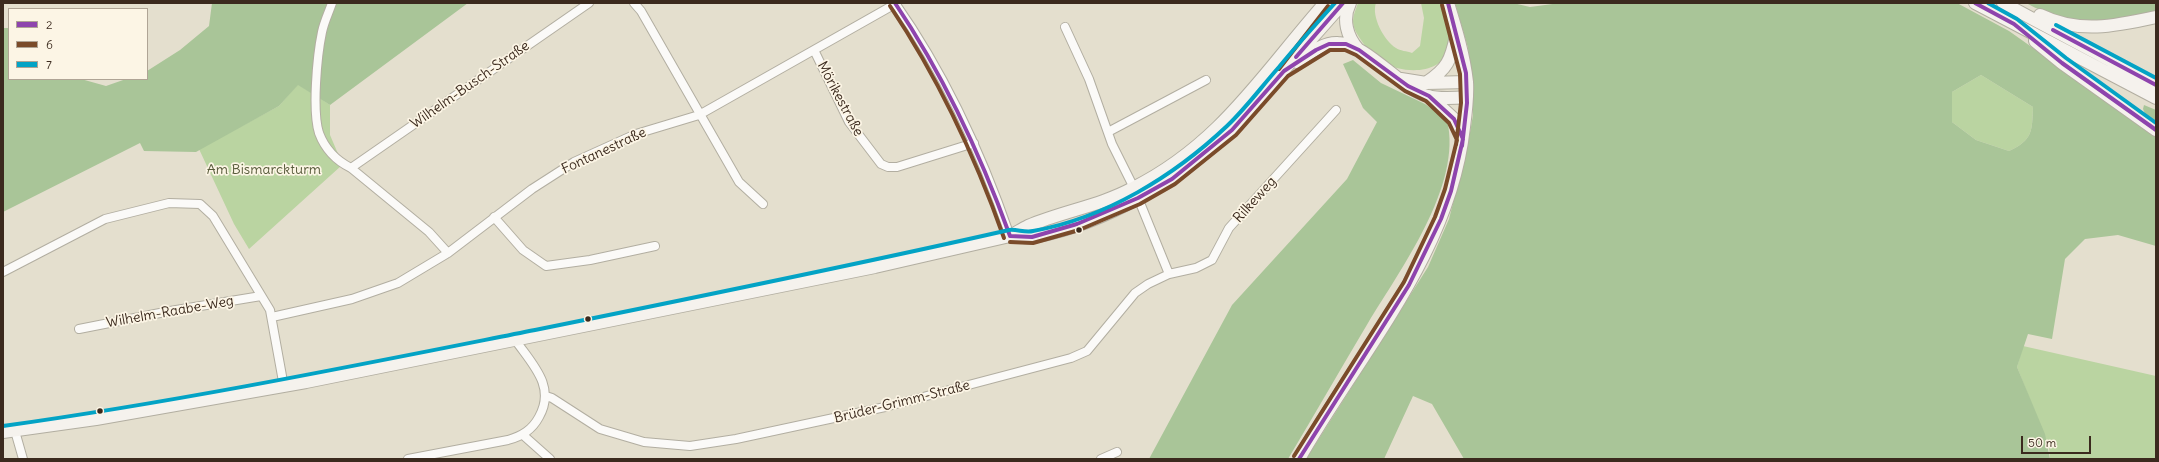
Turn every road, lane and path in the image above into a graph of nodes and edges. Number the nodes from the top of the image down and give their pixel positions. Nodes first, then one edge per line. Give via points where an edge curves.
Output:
1 (332, 3) edge
2 (589, 3) edge
3 (634, 3) edge
4 (896, 3) edge
5 (1343, 3) edge
6 (1350, 3) edge
7 (1448, 3) edge
8 (1975, 3) edge
9 (2003, 3) edge
10 (2017, 3) edge
11 (1323, 5) edge
12 (2156, 17) edge
13 (2014, 24) junction
14 (1065, 27) dead end
15 (1457, 33) junction
16 (814, 50) junction
17 (1359, 50) junction
18 (1284, 71) junction
19 (1398, 78) junction
20 (1206, 80) dead end
21 (1467, 82) junction
22 (1426, 83) junction
23 (2156, 85) edge
24 (1429, 96) junction
25 (1467, 97) junction
26 (2156, 98) edge
27 (1336, 110) dead end
28 (699, 115) junction
29 (2156, 130) edge
30 (1108, 132) junction
31 (1463, 139) junction
32 (974, 143) junction
33 (351, 168) junction
34 (1136, 193) junction
35 (763, 204) dead end
36 (494, 217) junction
37 (1010, 236) junction
38 (655, 246) dead end
39 (448, 253) junction
40 (3, 272) edge
41 (1169, 274) junction
42 (261, 296) junction
43 (272, 317) junction
44 (79, 329) dead end
45 (516, 341) junction
46 (284, 387) junction
47 (546, 396) junction
48 (15, 431) junction
49 (3, 432) edge
50 (523, 435) junction
51 (1117, 452) dead end
52 (23, 459) edge
53 (408, 459) edge
54 (550, 459) edge
55 (1101, 459) edge
56 (1299, 459) edge

1 - 33 street via 322,32 318,62 317,121 320,134 329,150 339,162
2 - 33 street, Wilhelm-Busch-Straße
3 - 28 street via 641,11
4 - 16 street, Fontanestraße
4 - 32 street via 928,54
5 - 18 main road
6 - 17 main road via 1347,29 1352,42
7 - 15 main road
8 - 13 main road
9 - 23 main road
10 - 12 main road via 2056,22 2079,27 2116,26
11 - 34 main road via 1231,116
13 - 26 main road
13 - 29 main road via 2062,63
14 - 30 street via 1089,79
15 - 21 main road
15 - 22 main road via 1450,60 1440,74
16 - 28 street, Fontanestraße
16 - 32 street, Mörikestraße via 849,122 881,164 897,167
17 - 18 main road via 1346,44 1329,44
17 - 19 main road
18 - 34 main road via 1257,103 1213,146 1172,179
19 - 22 main road
19 - 24 main road via 1416,91
20 - 30 street
21 - 22 main road
21 - 25 main road
24 - 25 main road
24 - 31 main road via 1454,119
25 - 31 main road
27 - 41 street, Rilkeweg via 1229,228 1212,260 1196,268
28 - 35 street via 739,182
28 - 36 street, Fontanestraße via 636,134 574,162
30 - 34 street
31 - 56 main road via 1451,191 1425,254 1409,285
32 - 37 street
33 - 39 street via 429,232
34 - 37 main road via 1097,217 1062,229 1032,237
34 - 41 street
36 - 38 street via 523,250 546,266 590,260
36 - 39 street, Fontanestraße
37 - 45 main road via 895,263
39 - 43 street, Fontanestraße via 398,282 376,291
40 - 42 street via 105,219 169,203 195,203 205,207 213,216
41 - 47 street, Brüder-Grimm-Straße via 1135,293 1098,340 1087,351 1076,356 885,407 736,440 690,446 644,442 622,437 600,430
42 - 43 street
42 - 44 street, Wilhelm-Raabe-Weg
43 - 46 street
45 - 46 main road
45 - 47 street via 539,374
46 - 48 main road
47 - 50 street via 544,408
48 - 49 main road
48 - 52 street
50 - 53 street
50 - 54 street
51 - 55 street

